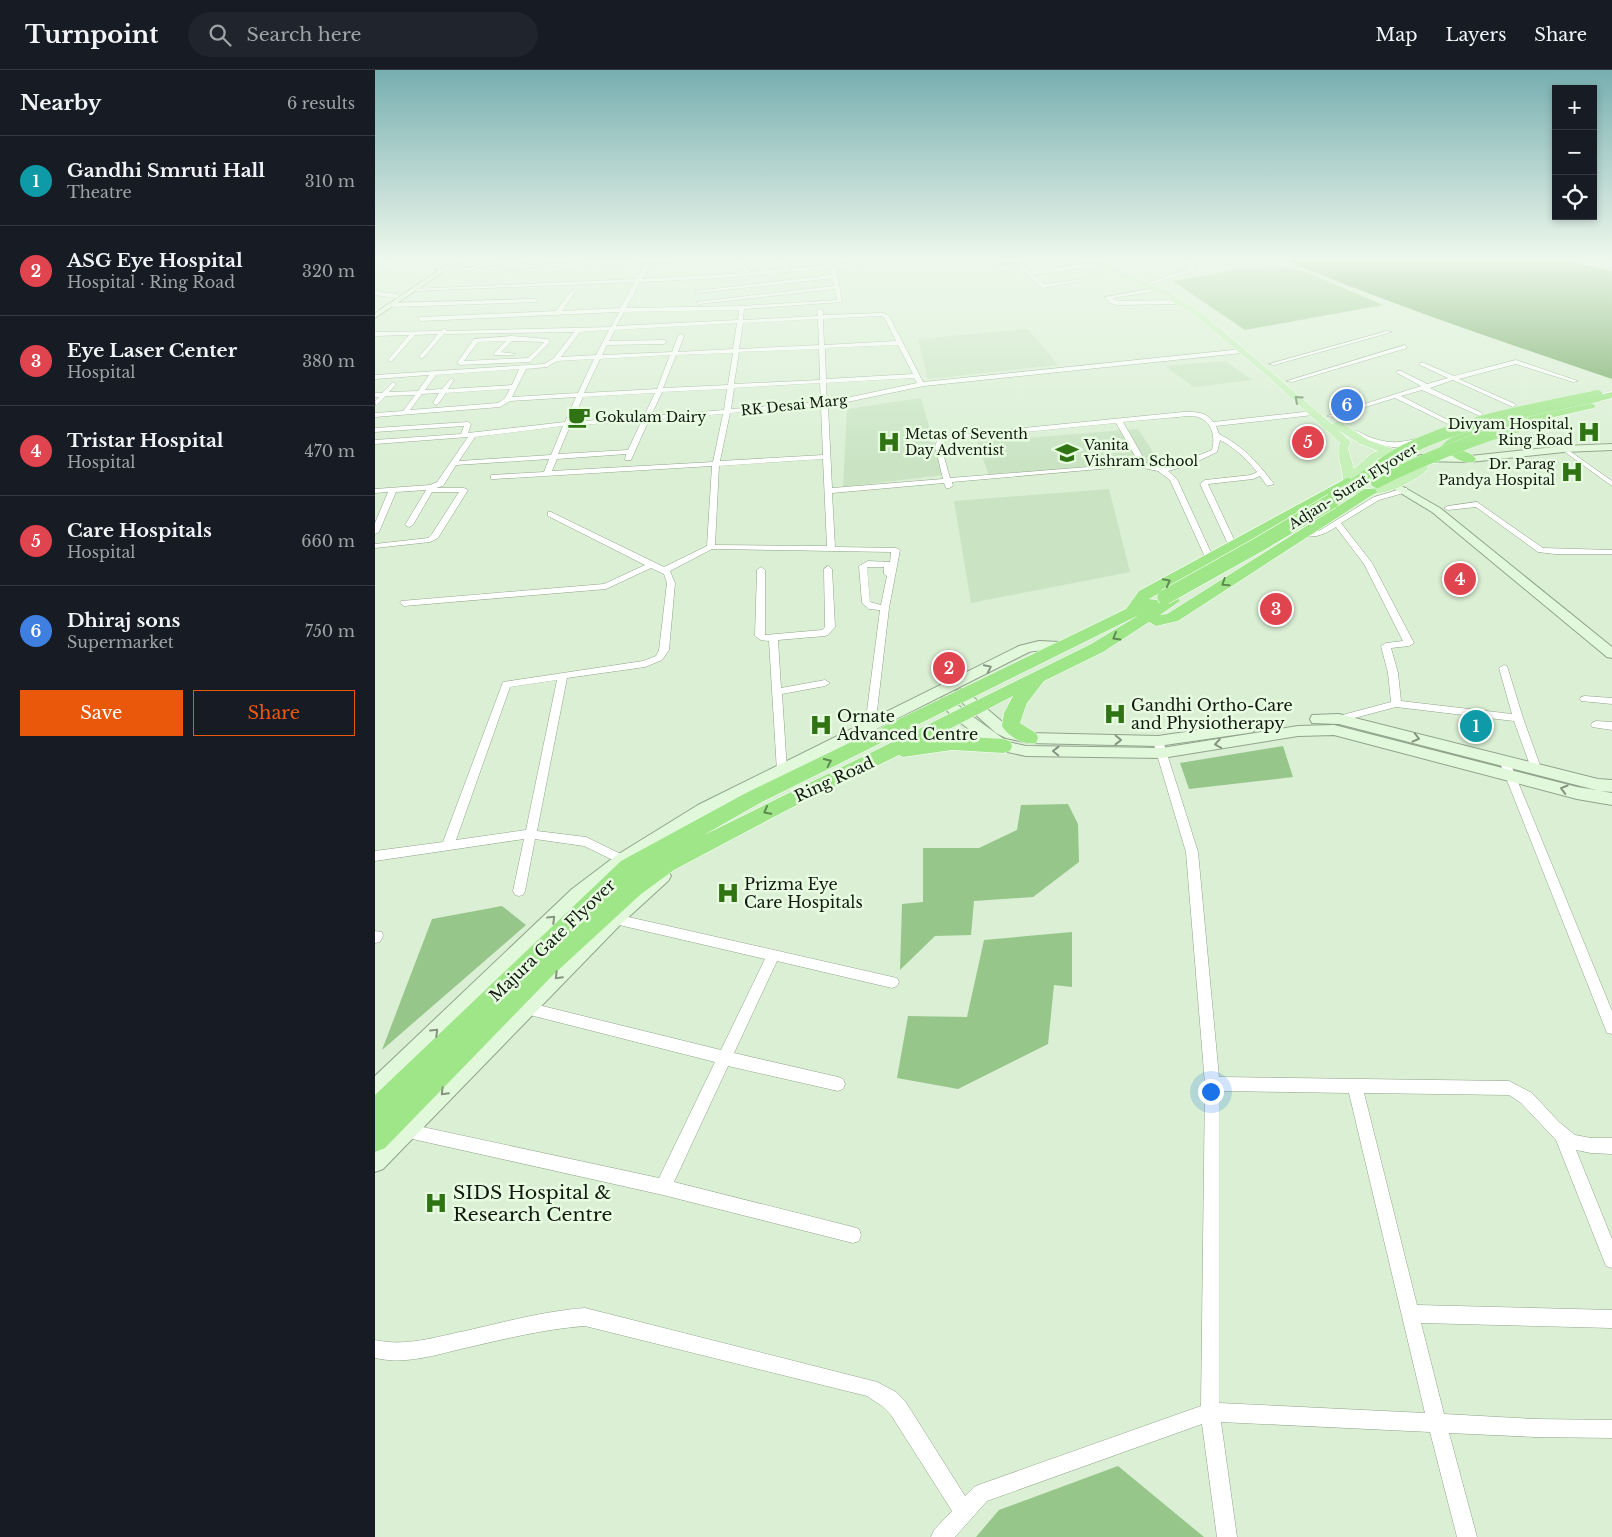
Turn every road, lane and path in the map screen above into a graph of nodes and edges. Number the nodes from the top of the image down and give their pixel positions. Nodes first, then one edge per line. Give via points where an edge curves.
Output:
1 (447, 326) edge
2 (640, 326) edge
3 (740, 326) edge
4 (821, 326) edge
5 (891, 326) edge
6 (1213, 326) edge
7 (1228, 326) edge
8 (612, 328) junction
9 (578, 330) junction
10 (521, 331) junction
11 (443, 332) junction
12 (1389, 332) dead end
13 (414, 333) junction
14 (375, 334) edge
15 (681, 336) dead end
16 (511, 339) junction
17 (664, 342) dead end
18 (605, 343) junction
19 (900, 343) junction
20 (822, 346) junction
21 (1405, 346) dead end
22 (737, 350) junction
23 (1242, 351) junction
24 (517, 354) dead end
25 (673, 354) junction
26 (599, 356) junction
27 (422, 358) dead end
28 (555, 359) junction
29 (391, 360) dead end
30 (500, 362) junction
31 (1272, 364) junction
32 (1422, 364) dead end
33 (523, 368) junction
34 (1399, 372) dead end
35 (434, 373) junction
36 (916, 376) junction
37 (375, 377) edge
38 (485, 378) junction
39 (1454, 378) junction
40 (451, 380) dead end
41 (1290, 380) junction
42 (824, 381) junction
43 (1575, 381) dead end
44 (393, 384) dead end
45 (921, 384) junction
46 (731, 386) junction
47 (514, 387) junction
48 (1426, 387) junction
49 (444, 390) junction
50 (659, 391) junction
51 (421, 392) junction
52 (375, 394) edge
53 (385, 394) junction
54 (581, 395) junction
55 (1396, 396) junction
56 (1611, 397) edge
57 (472, 399) dead end
58 (508, 400) junction
59 (1555, 400) dead end
60 (435, 403) dead end
61 (376, 404) dead end
62 (825, 404) junction
63 (1513, 405) dead end
64 (427, 412) junction
65 (727, 412) junction
66 (405, 413) junction
67 (1313, 413) junction
68 (1480, 414) dead end
69 (375, 415) edge
70 (1329, 416) junction
71 (646, 418) junction
72 (1118, 420) junction
73 (1450, 423) dead end
74 (567, 424) junction
75 (1211, 424) junction
76 (418, 427) junction
77 (1341, 427) junction
78 (375, 430) edge
79 (473, 435) junction
80 (1215, 435) junction
81 (464, 436) junction
82 (409, 440) junction
83 (377, 442) edge
84 (1364, 442) junction
85 (1453, 442) junction
86 (1353, 448) junction
87 (1612, 448) edge
88 (631, 452) junction
89 (1568, 452) junction
90 (1391, 453) junction
91 (1612, 453) edge
92 (554, 456) junction
93 (827, 458) junction
94 (1438, 458) junction
95 (1470, 459) junction
96 (1415, 462) junction
97 (456, 463) junction
98 (716, 463) junction
99 (1147, 466) junction
100 (623, 469) junction
101 (1163, 470) junction
102 (1261, 472) junction
103 (547, 474) junction
104 (494, 477) dead end
105 (1348, 480) junction
106 (948, 483) junction
107 (1270, 484) dead end
108 (1401, 484) junction
109 (1612, 484) edge
110 (431, 488) junction
111 (393, 490) junction
112 (375, 491) edge
113 (1370, 492) junction
114 (828, 493) junction
115 (386, 505) junction
116 (375, 506) edge
117 (1449, 508) junction
118 (551, 514) dead end
119 (378, 518) edge
120 (1337, 523) junction
121 (409, 525) dead end
122 (375, 532) edge
123 (1303, 532) junction
124 (375, 546) edge
125 (1233, 546) junction
126 (711, 547) junction
127 (831, 549) junction
128 (1612, 552) edge
129 (1210, 559) junction
130 (653, 564) junction
131 (828, 569) dead end
132 (665, 570) junction
133 (761, 570) dead end
134 (1168, 599) joint
135 (404, 603) dead end
136 (884, 608) junction
137 (1134, 619) junction
138 (773, 638) junction
139 (1612, 642) edge
140 (1060, 646) junction
141 (1612, 654) edge
142 (1504, 668) dead end
143 (563, 675) junction
144 (1043, 675) junction
145 (825, 683) dead end
146 (776, 692) junction
147 (954, 698) junction
148 (1585, 699) dead end
149 (1612, 702) edge
150 (1396, 704) junction
151 (968, 711) junction
152 (1518, 718) junction
153 (1339, 719) junction
154 (880, 721) junction
155 (1596, 724) dead end
156 (1612, 726) edge
157 (1029, 738) junction
158 (1003, 746) junction
159 (1160, 747) junction
160 (890, 752) junction
161 (1507, 767) junction
162 (1536, 768) junction
163 (783, 771) junction
164 (1612, 786) edge
165 (753, 798) joint
166 (1612, 799) edge
167 (530, 834) junction
168 (448, 846) junction
169 (375, 856) edge
170 (681, 857) junction
171 (623, 860) junction
172 (519, 891) dead end
173 (615, 919) junction
174 (773, 955) junction
175 (536, 966) junction
176 (892, 982) dead end
177 (1608, 1005) edge
178 (526, 1008) junction
179 (1612, 1028) edge
180 (724, 1058) junction
181 (838, 1084) dead end
182 (1212, 1084) junction
183 (1355, 1086) junction
184 (375, 1090) edge
185 (375, 1113) edge
186 (404, 1131) junction
187 (1561, 1134) junction
188 (375, 1138) edge
189 (1612, 1146) edge
190 (375, 1161) edge
191 (663, 1187) junction
192 (853, 1235) dead end
193 (1612, 1260) edge
194 (1411, 1314) junction
195 (1612, 1319) edge
196 (375, 1349) edge
197 (1210, 1412) junction
198 (1437, 1423) junction
199 (1612, 1429) edge
200 (964, 1512) junction
201 (941, 1537) edge
202 (1227, 1537) edge
203 (1467, 1537) edge

1 - 11 street
2 - 8 street
3 - 22 street
4 - 20 street
5 - 19 street
6 - 23 main road
7 - 31 main road
8 - 9 street
8 - 18 street
9 - 10 street
9 - 28 street
10 - 11 street
10 - 16 street
11 - 13 street
11 - 27 street
12 - 31 street
13 - 14 street
13 - 29 street
15 - 25 street
16 - 24 street via 496,354
16 - 30 street via 547,341 531,360
16 - 30 street via 476,340 460,363
17 - 18 street
18 - 26 street
19 - 20 street
19 - 36 street
20 - 22 street
20 - 42 street
21 - 41 street
22 - 25 street
22 - 46 street
23 - 45 street, RK Desai Marg
67 -> 23 main road
25 - 26 street
25 - 50 street
26 - 28 street
26 - 54 street
28 - 33 street via 548,365
30 - 38 street
31 - 41 main road
32 - 39 street
33 - 38 street
33 - 47 street
34 - 48 street
35 - 37 street
35 - 38 street
35 - 51 street
36 - 42 street
36 - 45 street
38 - 47 street
38 - 49 street
38 - 57 street
39 - 43 street via 1518,362
39 - 48 street
39 - 63 street
40 - 49 street
41 - 70 main road
42 - 46 street
42 - 62 street
44 - 53 street
45 - 62 street, RK Desai Marg
46 - 50 street
46 - 65 street
47 - 58 street
48 - 55 street
48 - 68 street
49 - 51 street
49 - 60 street
50 - 54 street
50 - 71 street
51 - 53 street
51 - 66 street
52 - 53 street
53 - 61 street
54 - 58 street
54 - 74 street
55 - 70 street
55 - 73 street
56 - 85 highway
56 - 96 highway via 1515,416 1451,436 1415,449
56 - 134 highway, Adjan- Surat Flyover, bridge via 1597,396 1509,414 1405,449 1349,490
58 - 64 street via 494,406
59 - 77 street via 1455,425 1401,446 1378,443
62 - 65 street, RK Desai Marg
62 - 93 street
64 - 66 street
64 - 76 street
65 - 71 street, RK Desai Marg
65 - 98 street
66 - 69 street
67 - 75 street
67 - 86 main road
70 - 77 main road
71 - 74 street, RK Desai Marg
71 - 88 street
72 - 75 street via 1190,414 1206,417
72 - 99 street
72 - 106 street via 944,438 938,446
74 - 79 street, RK Desai Marg
74 - 92 street
75 - 80 street
76 - 78 street
76 - 81 street via 468,424
76 - 82 street
77 - 84 main road
79 - 81 street, RK Desai Marg
79 - 97 street
80 - 101 street via 1215,451
80 - 102 street via 1238,446
81 - 82 street, RK Desai Marg
82 - 83 street, RK Desai Marg
84 - 86 main road via 1368,452
84 - 90 main road
85 - 94 highway
85 - 95 highway via 1454,451
86 - 105 main road via 1343,448
87 - 89 street
88 - 92 street
88 - 100 street
89 - 91 street
89 - 95 street
89 - 96 street via 1470,465
89 - 109 street
90 - 96 main road
90 - 105 main road via 1377,455
92 - 97 street
92 - 103 street
93 - 98 street
93 - 114 street
94 - 95 street
94 - 96 highway
96 - 108 main road
97 - 110 street via 443,482
98 - 100 street
98 - 126 street
99 - 101 street
99 - 106 street
100 - 103 street
101 - 129 street via 1173,479
102 - 107 street
102 - 125 street via 1253,477 1204,484
103 - 104 street
105 - 113 main road via 1347,486 1358,492
105 - 125 highway
106 - 114 street
108 - 113 main road
108 - 117 main road
108 - 120 street
108 - 141 street
110 - 111 street
110 - 121 street
110 - 124 street via 464,490 435,536 426,541
111 - 112 street
111 - 115 street
113 - 123 highway
114 - 127 street
115 - 116 street
115 - 119 street
117 - 128 street via 1481,506 1541,550
117 - 139 main road
118 - 130 street
119 - 122 street
120 - 123 street via 1321,533
120 - 150 street via 1368,563 1409,643 1386,646
123 -> 137 highway via 1172,618
125 - 129 highway
126 - 127 street
126 - 132 street
127 - 136 street via 895,550
137 -> 129 highway via 1144,594
130 - 132 street
130 - 135 street via 606,586
131 - 138 street via 828,630 825,633
132 - 143 street via 671,583 664,650 659,658 645,664
133 - 138 street via 760,636
134 - 137 highway, Ring Road
136 - 136 street via 889,566 866,564 863,566 866,603 871,607
136 - 154 street via 872,711
137 - 140 highway, Ring Road
137 -> 144 highway, Ring Road via 1097,648
138 - 146 street
140 - 147 highway, Ring Road
154 -> 140 street via 1024,649 1039,645
142 - 152 street
143 - 167 street
143 - 168 street via 506,684
144 - 151 highway, Ring Road
144 - 157 highway via 1018,702 1011,716 1011,726
145 - 146 street
146 - 163 street
147 - 151 street
165 -> 147 highway, Ring Road
148 - 149 street
150 - 152 street
150 - 153 street
151 - 157 street via 1011,734
151 - 158 street
151 - 160 highway, Ring Road
152 - 162 street
153 - 159 street via 1309,719
153 -> 161 street
154 - 163 street
155 - 156 street
157 -> 159 street
159 -> 158 street via 1026,751
158 - 160 highway via 952,743
161 -> 159 street via 1334,730 1298,731
159 - 182 street via 1192,852
160 -> 170 highway, Ring Road
161 - 162 street
166 -> 161 street via 1577,793
161 - 177 street
162 - 164 street
163 - 171 street via 704,809
165 - 175 highway, Majura Gate Flyover via 629,867
167 - 168 street
167 - 171 street via 586,842
167 - 172 street
168 - 169 street
170 - 173 street
170 - 175 highway, Majura Gate Flyover via 665,864 633,888
184 -> 171 street via 578,894
173 - 174 street
173 -> 178 street
174 - 176 street
174 - 180 street
175 - 185 highway, Majura Gate Flyover
175 - 188 highway, Majura Gate Flyover
177 - 179 street
178 - 180 street
178 -> 186 street
180 - 181 street
180 - 191 street
182 - 183 street
182 - 197 street
183 - 187 street via 1509,1088 1525,1095
183 - 194 street
186 - 190 street
186 - 191 street
187 - 189 street via 1578,1143
187 - 193 street
191 - 192 street
194 - 195 street
194 - 198 street
196 - 200 street via 411,1351 558,1318 585,1317 871,1388 898,1408
197 - 198 street
197 - 200 street via 981,1494
197 - 202 street
198 - 199 street
198 - 203 street
200 - 201 street

